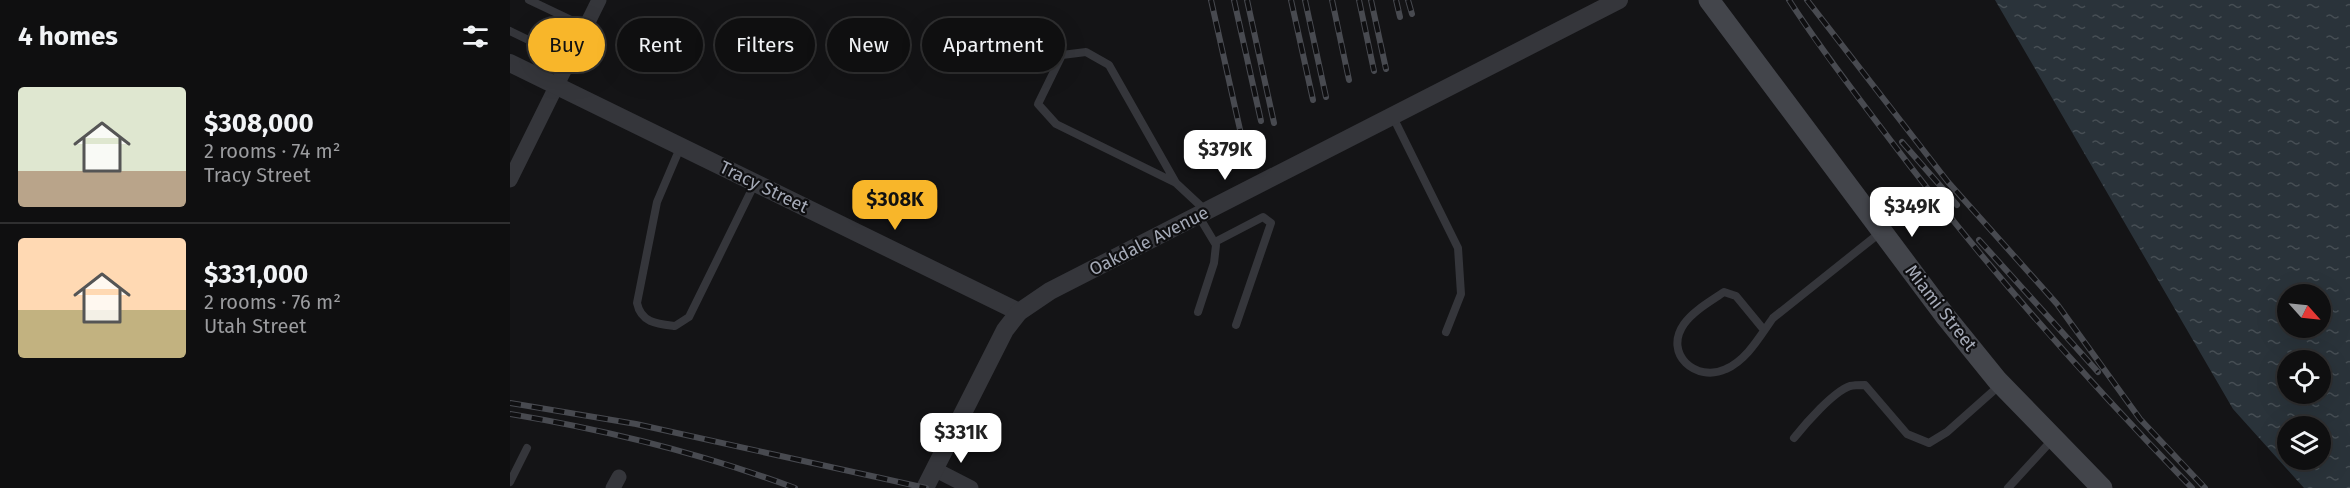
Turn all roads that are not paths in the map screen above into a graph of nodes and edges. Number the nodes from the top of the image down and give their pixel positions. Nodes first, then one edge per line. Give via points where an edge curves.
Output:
1 (529, 0) edge
2 (599, 0) edge
3 (1619, 0) edge
4 (1709, 0) edge
5 (567, 18) edge
6 (590, 18) edge
7 (510, 31) edge
8 (528, 40) edge
9 (510, 63) edge
10 (564, 72) edge
11 (557, 86) junction
12 (1392, 116) junction
13 (681, 147) junction
14 (514, 163) edge
15 (510, 180) edge
16 (755, 183) junction
17 (1176, 183) junction
18 (1202, 213) junction
19 (1882, 231) junction
20 (1215, 242) junction
21 (1019, 312) junction
22 (1198, 312) dead end
23 (1236, 325) dead end
24 (1764, 330) junction
25 (1446, 332) dead end
26 (2001, 384) junction
27 (1794, 438) dead end
28 (2053, 439) junction
29 (526, 448) dead end
30 (934, 469) junction
31 (510, 482) edge
32 (925, 488) edge
33 (971, 488) edge
34 (2008, 488) edge
35 (2102, 488) edge

1 - 5 lane
2 - 6 street
3 - 12 street, Oakdale Avenue
4 - 19 main road, Miami Street
7 - 8 lane
9 - 11 street, Tracy Street
10 - 11 street
11 - 13 street, Tracy Street
11 - 14 street
12 - 18 street, Oakdale Avenue
12 - 25 lane via 1458,248 1461,294
13 - 16 street, Tracy Street
13 - 16 lane via 657,202 637,303 639,312 651,322 675,326 689,317
14 - 15 street
16 - 21 street, Tracy Street
17 - 17 lane via 1056,124 1038,104 1062,55 1086,52 1109,65
17 - 18 lane
18 - 20 lane
18 - 21 street, Oakdale Avenue via 1050,291
19 - 24 lane via 1773,318
19 - 26 main road, Miami Street
20 - 22 lane via 1214,263
20 - 23 lane via 1263,217 1270,223
21 - 30 street, Oakdale Avenue via 1000,340
24 - 24 lane via 1741,360 1710,374 1694,369 1679,355 1676,339 1685,322 1724,292 1736,296
26 - 27 lane via 1929,443 1907,434 1865,385 1851,386 1838,394
26 - 28 main road, Miami Street
28 - 34 lane
28 - 35 main road, Miami Street
29 - 31 lane
30 - 32 street, Oakdale Avenue
30 - 33 street

